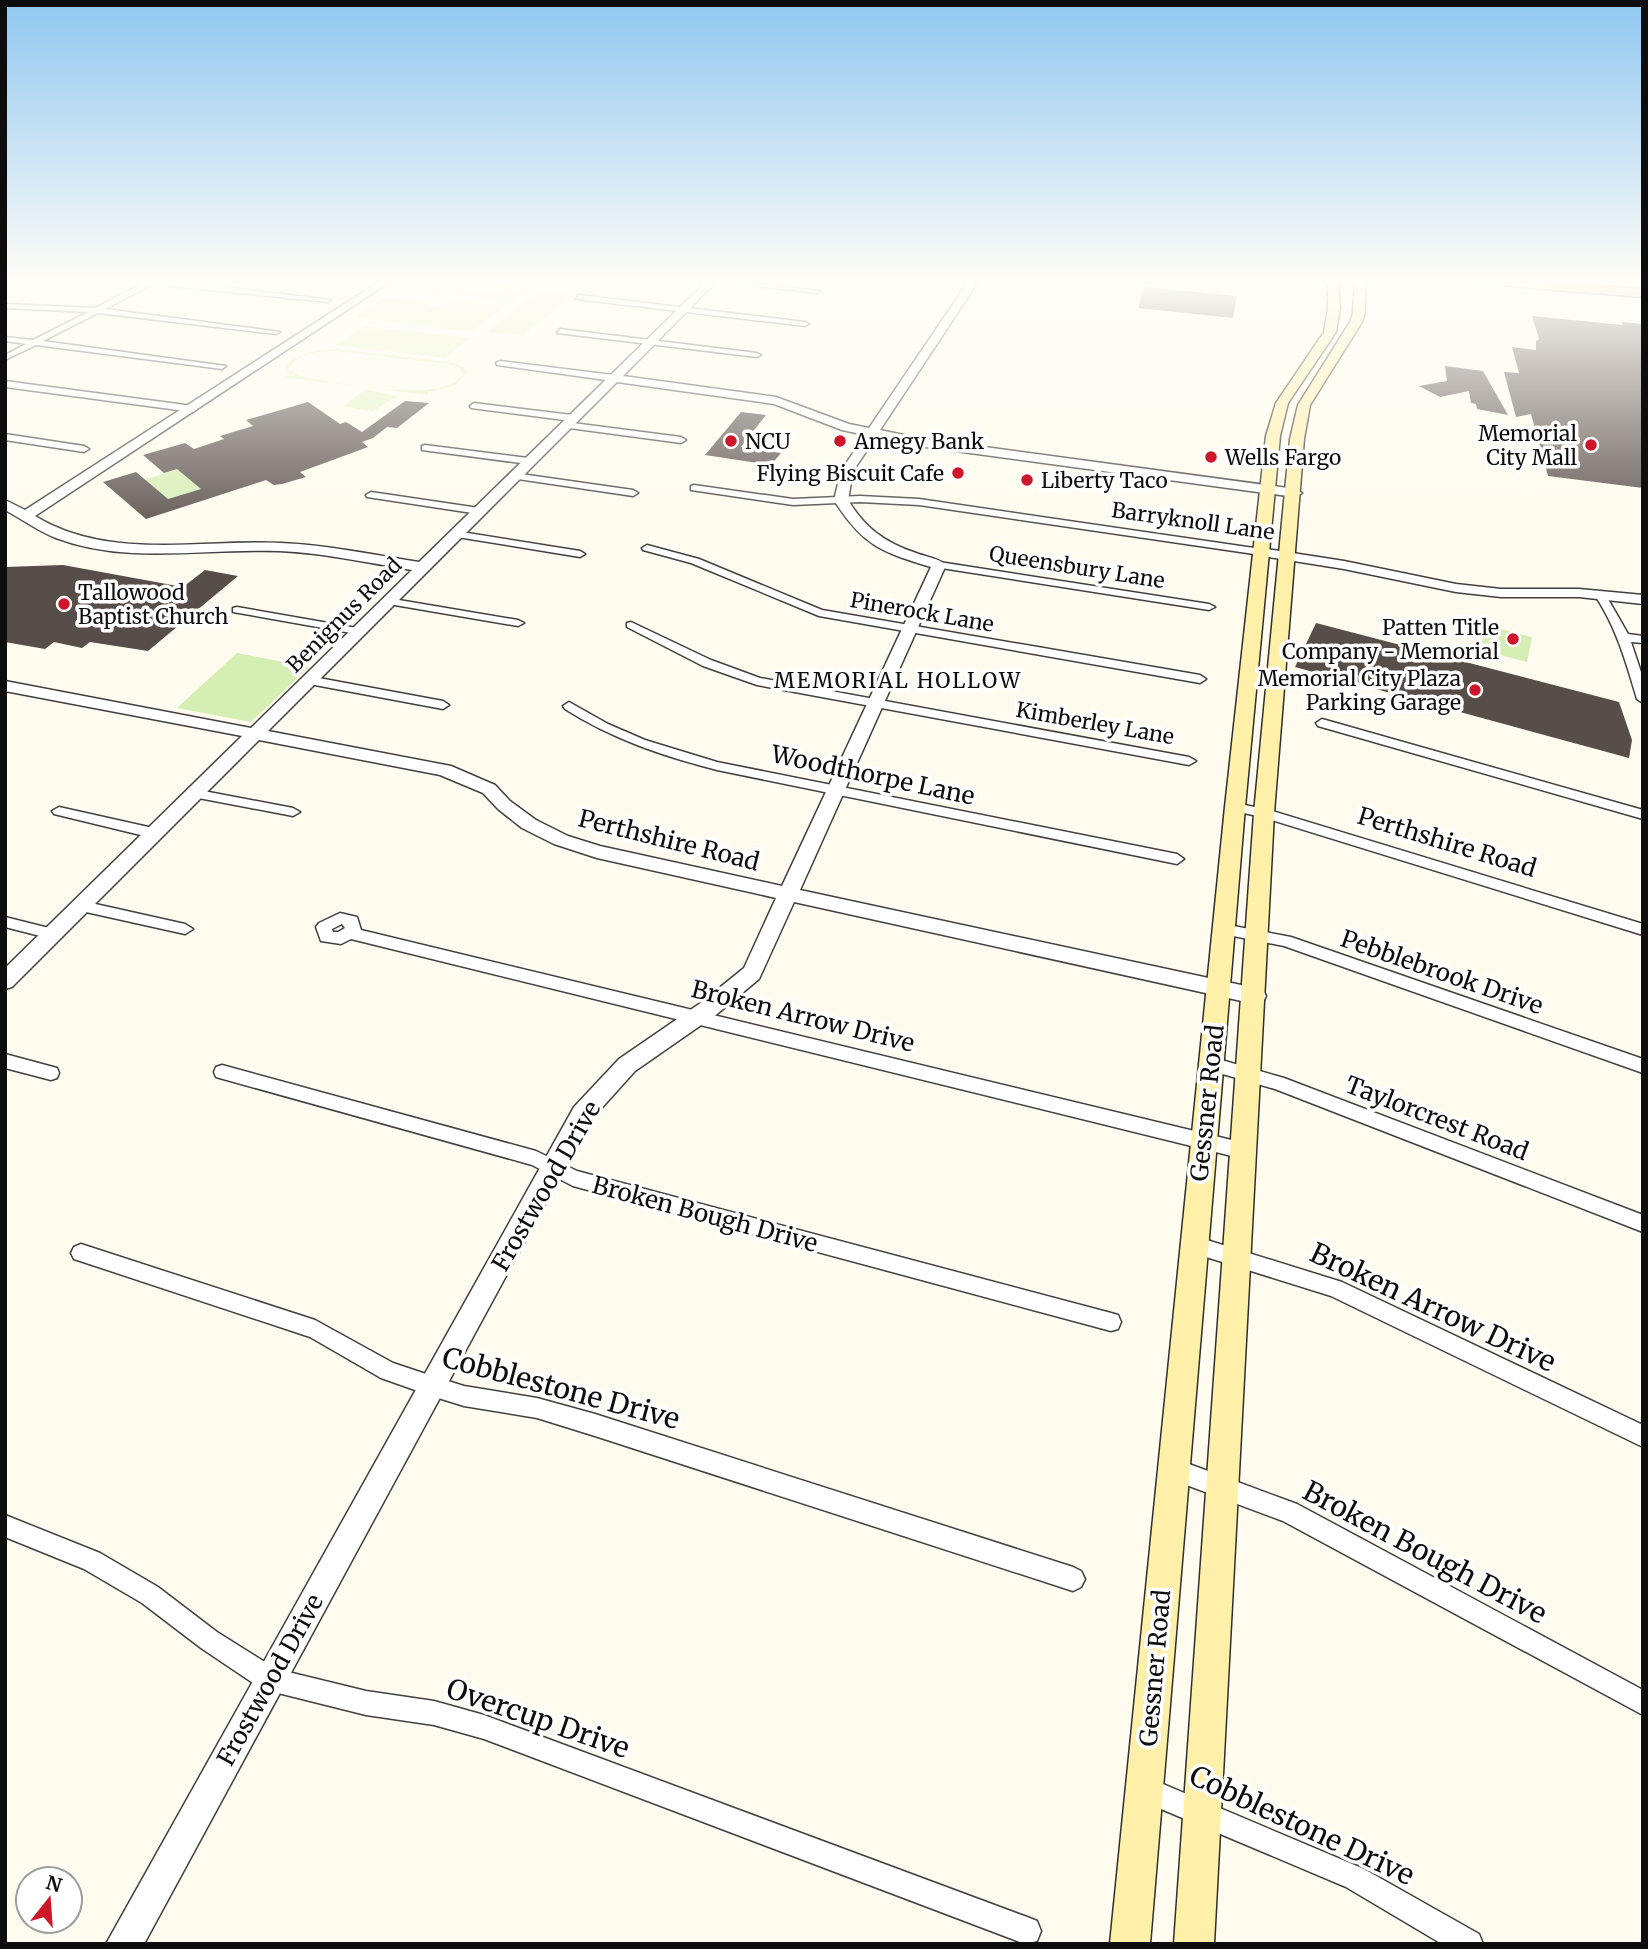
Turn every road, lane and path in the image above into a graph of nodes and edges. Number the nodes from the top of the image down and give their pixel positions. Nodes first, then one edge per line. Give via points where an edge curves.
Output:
1 (252, 370) edge
2 (552, 370) edge
3 (621, 370) edge
4 (915, 370) edge
5 (1304, 370) edge
6 (1326, 370) edge
7 (613, 378) junction
8 (5, 384) edge
9 (25, 387) junction
10 (12, 394) dead end
11 (474, 405) dead end
12 (193, 409) junction
13 (569, 422) junction
14 (873, 433) junction
15 (1273, 436) junction
16 (5, 437) edge
17 (681, 440) dead end
18 (425, 448) dead end
19 (84, 449) dead end
20 (528, 461) junction
21 (1296, 470) junction
22 (514, 476) junction
23 (694, 488) dead end
24 (1268, 491) junction
25 (633, 494) dead end
26 (1295, 494) junction
27 (371, 495) dead end
28 (841, 500) junction
29 (5, 504) edge
30 (479, 511) junction
31 (25, 516) junction
32 (455, 534) junction
33 (647, 548) dead end
34 (580, 554) dead end
35 (1275, 554) junction
36 (939, 565) junction
37 (422, 567) junction
38 (1600, 594) junction
39 (1643, 600) edge
40 (387, 601) junction
41 (1209, 607) dead end
42 (237, 610) dead end
43 (517, 624) dead end
44 (631, 625) dead end
45 (908, 630) junction
46 (357, 631) junction
47 (1623, 637) junction
48 (1643, 640) edge
49 (1250, 651) junction
50 (1279, 656) junction
51 (1200, 679) dead end
52 (308, 680) junction
53 (5, 686) edge
54 (1643, 699) edge
55 (874, 704) junction
56 (443, 705) dead end
57 (569, 706) dead end
58 (1322, 723) dead end
59 (254, 734) junction
60 (1189, 761) dead end
61 (835, 791) junction
62 (193, 793) junction
63 (1234, 807) junction
64 (59, 811) dead end
65 (293, 812) dead end
66 (1264, 813) junction
67 (1643, 815) edge
68 (153, 833) junction
69 (1177, 859) dead end
70 (788, 896) junction
71 (82, 906) junction
72 (5, 922) edge
73 (185, 929) dead end
74 (1223, 929) junction
75 (1643, 930) edge
76 (350, 933) dead end
77 (52, 934) junction
78 (1257, 935) junction
79 (5, 981) edge
80 (1218, 989) junction
81 (1255, 996) junction
82 (699, 1017) junction
83 (5, 1061) edge
84 (1211, 1064) junction
85 (1643, 1066) edge
86 (222, 1072) dead end
87 (51, 1073) dead end
88 (1250, 1073) junction
89 (1203, 1141) junction
90 (1244, 1151) junction
91 (553, 1170) junction
92 (1643, 1224) edge
93 (1194, 1245) junction
94 (81, 1253) dead end
95 (1238, 1257) junction
96 (1111, 1322) dead end
97 (432, 1387) junction
98 (1643, 1436) edge
99 (1173, 1469) junction
100 (1223, 1486) junction
101 (5, 1526) edge
102 (1073, 1579) dead end
103 (271, 1680) junction
104 (1643, 1703) edge
105 (1144, 1788) junction
106 (1201, 1811) junction
107 (1027, 1931) dead end
108 (124, 1944) edge
109 (1130, 1944) edge
110 (1194, 1944) edge
111 (1469, 1944) edge

1 - 12 street
2 - 7 street
3 - 7 street, Benignus Road
4 - 14 street
5 - 15 main road, Gessner Road via 1282,403
6 - 21 main road, Gessner Road via 1299,421
7 - 13 street, Benignus Road
7 - 14 street via 776,401
8 - 9 street
9 - 10 street
9 - 12 street
11 - 13 street
12 - 31 street
13 - 17 street
13 - 20 street, Benignus Road
14 - 24 street
14 - 28 street via 848,471
15 - 21 main road via 1284,439 1286,457
15 - 24 main road, Gessner Road
16 - 19 street
18 - 20 street
20 - 22 street, Benignus Road
21 - 26 main road, Gessner Road
22 - 25 street
22 - 30 street, Benignus Road
23 - 28 street, Barryknoll Lane via 793,502
24 - 26 street
24 - 35 main road, Gessner Road
26 - 35 main road, Gessner Road
27 - 30 street
28 - 35 street, Barryknoll Lane via 919,502
28 - 36 street via 852,520 877,541
29 - 31 street
30 - 32 street, Benignus Road
31 - 37 street via 65,537 120,548 254,546
32 - 34 street
32 - 37 street, Benignus Road
33 - 45 street, Pinerock Lane via 695,561 819,613
35 - 38 street, Barryknoll Lane via 1456,588
35 - 49 main road, Gessner Road
35 - 50 main road, Gessner Road
36 - 41 street, Queensbury Lane
36 - 45 street, Frostwood Drive
37 - 40 street, Benignus Road
38 - 39 street, Barryknoll Lane
38 - 47 street
40 - 43 street
40 - 46 street, Benignus Road
42 - 46 street
44 - 55 street, Kimberley Lane via 731,673
45 - 51 street, Pinerock Lane
45 - 55 street, Frostwood Drive
46 - 52 street, Benignus Road
47 - 48 street
47 - 54 street
49 - 50 main road
49 - 63 main road, Gessner Road
50 - 66 main road, Gessner Road
52 - 56 street
52 - 59 street, Benignus Road
53 - 59 street, Perthshire Road
55 - 60 street, Kimberley Lane
55 - 61 street, Frostwood Drive
57 - 61 street, Woodthorpe Lane via 665,752
58 - 67 street
59 - 62 street, Benignus Road
59 - 70 street, Perthshire Road via 445,770 489,789 529,824 561,841
61 - 69 street, Woodthorpe Lane
61 - 70 street, Frostwood Drive
62 - 65 street
62 - 68 street, Benignus Road
63 - 66 street, Perthshire Road
63 - 74 main road, Gessner Road
64 - 68 street
66 - 75 street, Perthshire Road
66 - 78 main road, Gessner Road
68 - 71 street, Benignus Road
70 - 80 street, Perthshire Road
70 - 82 street, Frostwood Drive via 752,973
71 - 73 street
71 - 77 street, Benignus Road
72 - 77 street
74 - 78 street, Pebblebrook Drive
74 - 80 main road, Gessner Road
76 - 82 street, Broken Arrow Drive
77 - 79 street, Benignus Road
78 - 81 main road, Gessner Road
78 - 85 street, Pebblebrook Drive via 1286,941
80 - 81 street, Perthshire Road
80 - 84 main road, Gessner Road
81 - 88 main road, Gessner Road
82 - 89 street, Broken Arrow Drive
82 - 91 street, Frostwood Drive via 610,1081 582,1114
83 - 87 street
84 - 88 street, Taylorcrest Road
84 - 89 main road, Gessner Road
86 - 91 street, Broken Bough Drive via 536,1159
88 - 90 main road, Gessner Road
88 - 92 street, Taylorcrest Road
89 - 90 street, Broken Arrow Drive
89 - 93 main road, Gessner Road
90 - 95 main road, Gessner Road
91 - 96 street, Broken Bough Drive
91 - 97 street, Frostwood Drive
93 - 95 street, Broken Arrow Drive
93 - 99 main road, Gessner Road
94 - 97 street, Cobblestone Drive via 315,1329 388,1371
95 - 98 street, Broken Arrow Drive via 1335,1288
95 - 100 main road, Gessner Road
97 - 102 street, Cobblestone Drive via 595,1425
97 - 103 street, Frostwood Drive
99 - 100 street, Broken Bough Drive
99 - 105 main road, Gessner Road
100 - 104 street, Broken Bough Drive via 1289,1512
100 - 106 main road, Gessner Road
101 - 103 street, Overcup Drive via 92,1561 150,1595
103 - 107 street, Overcup Drive via 484,1727
103 - 108 street, Frostwood Drive
105 - 106 street, Cobblestone Drive
105 - 109 main road, Gessner Road
106 - 110 main road, Gessner Road
106 - 111 street, Cobblestone Drive via 1355,1878

